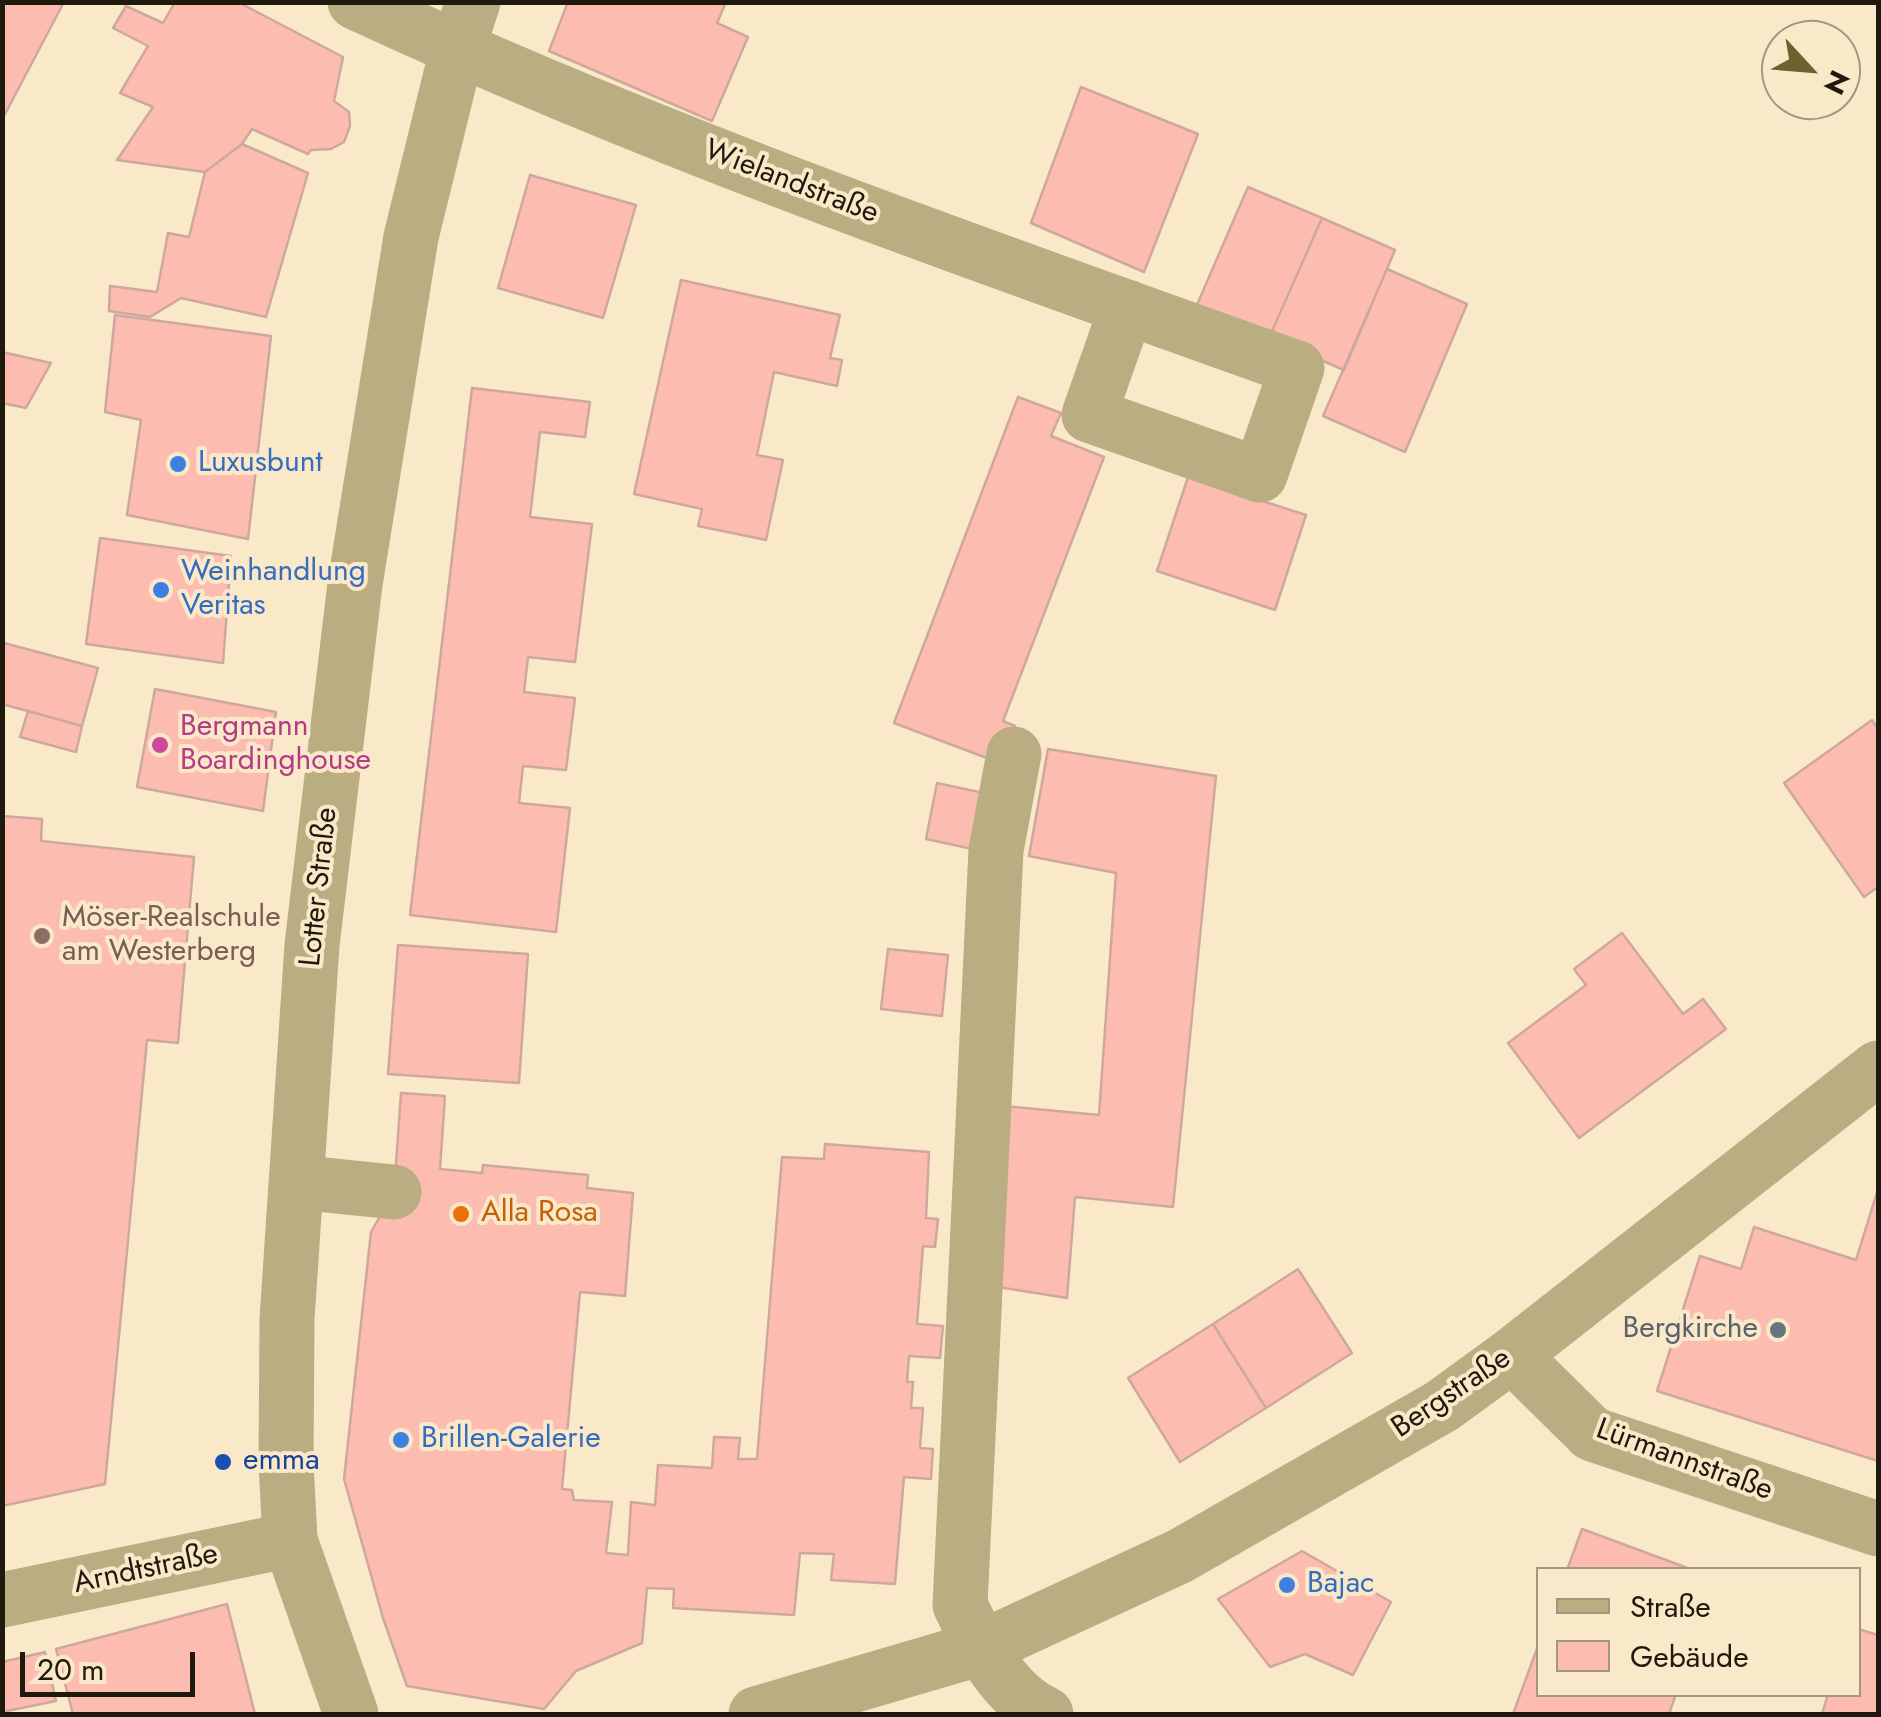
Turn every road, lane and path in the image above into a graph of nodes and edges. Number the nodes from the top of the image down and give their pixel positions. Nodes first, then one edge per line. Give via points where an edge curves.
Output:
1 (355, 2) edge
2 (466, 26) edge
3 (1127, 307) dead end
4 (1014, 754) dead end
5 (1878, 1068) edge
6 (296, 1182) junction
7 (394, 1192) dead end
8 (1512, 1355) junction
9 (1878, 1529) edge
10 (290, 1540) junction
11 (2, 1600) edge
12 (981, 1648) junction
13 (350, 1714) edge
14 (756, 1714) edge
15 (1046, 1714) edge

1 - 2 street, Wielandstraße
2 - 3 street, Wielandstraße via 828,200
2 - 6 street, Lotter Straße via 411,237 356,584 312,945
4 - 12 street via 996,850 960,1605
5 - 8 street, Bergstraße
6 - 7 street
6 - 10 street, Lotter Straße via 286,1319
8 - 9 street, Lürmannstraße via 1592,1434
8 - 12 street, Bergstraße via 1442,1406 1180,1556
10 - 11 street, Arndtstraße
10 - 13 street, Lotter Straße
12 - 14 street, Bergstraße
12 - 15 street via 1011,1687

